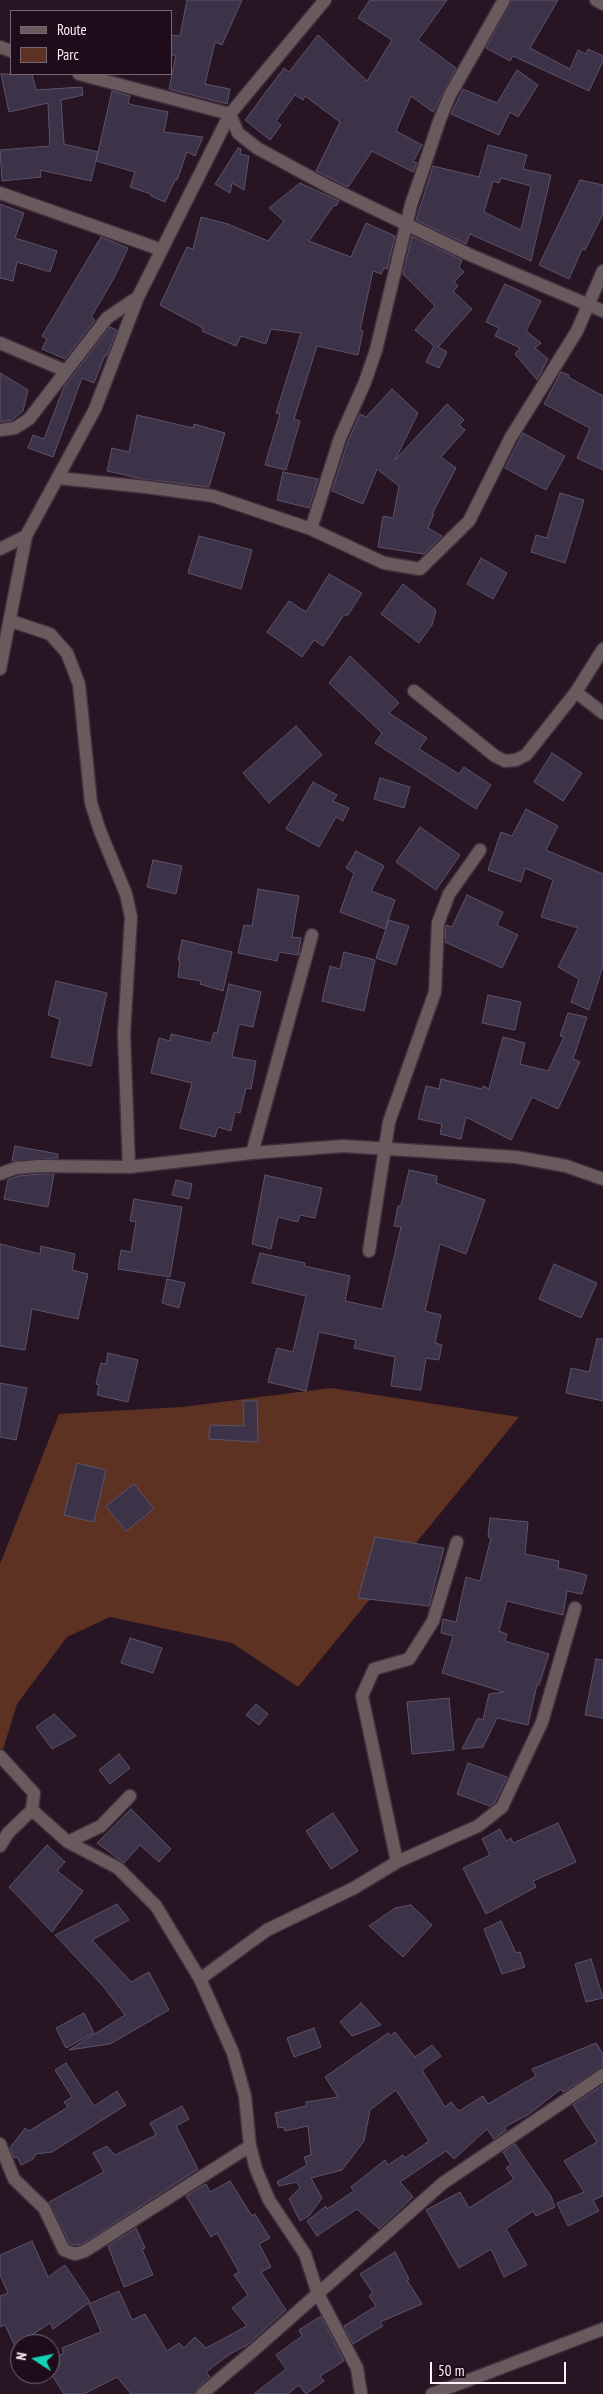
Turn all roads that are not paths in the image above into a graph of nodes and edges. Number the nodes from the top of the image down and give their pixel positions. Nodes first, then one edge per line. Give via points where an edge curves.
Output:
1 (324, 0) edge
2 (504, 0) edge
3 (596, 0) edge
4 (603, 4) edge
5 (83, 75) edge
6 (230, 114) junction
7 (0, 193) edge
8 (407, 224) junction
9 (162, 250) junction
10 (603, 271) edge
11 (138, 297) junction
12 (589, 303) junction
13 (603, 311) edge
14 (0, 343) edge
15 (66, 371) junction
16 (0, 430) edge
17 (58, 478) junction
18 (311, 529) junction
19 (26, 536) junction
20 (0, 550) edge
21 (11, 621) junction
22 (603, 649) edge
23 (0, 669) edge
24 (414, 690) dead end
25 (576, 692) junction
26 (603, 713) edge
27 (480, 850) dead end
28 (312, 935) dead end
29 (384, 1149) junction
30 (252, 1153) junction
31 (129, 1167) junction
32 (0, 1174) edge
33 (603, 1179) edge
34 (369, 1251) dead end
35 (457, 1542) dead end
36 (575, 1608) dead end
37 (0, 1756) edge
38 (130, 1796) dead end
39 (32, 1810) junction
40 (68, 1842) junction
41 (0, 1846) edge
42 (397, 1862) junction
43 (200, 1979) junction
44 (603, 2075) edge
45 (0, 2144) edge
46 (250, 2146) junction
47 (318, 2294) junction
48 (603, 2329) edge
49 (202, 2394) edge
50 (361, 2394) edge
51 (432, 2394) edge

1 - 6 street
2 - 8 street via 450,94 416,187
3 - 4 street
5 - 6 street
6 - 8 street via 238,133 257,148
6 - 9 street
7 - 9 street
8 - 12 street via 468,254
8 - 18 street via 376,350 340,438
9 - 11 street
10 - 12 street
11 - 15 street via 107,318
11 - 17 street via 95,409
12 - 13 street
12 - 18 street via 577,331 510,437 504,455 469,521 420,569 384,563
14 - 15 street
15 - 16 street via 30,419 14,428
17 - 18 street via 213,496
17 - 19 street
19 - 20 street
19 - 21 street
21 - 23 street
21 - 31 street via 50,634 67,653 79,684 91,803 126,894 131,917 124,1034
22 - 25 street
24 - 25 street via 505,761 516,760 526,754
25 - 26 street
27 - 29 street via 449,894 438,923 435,992 389,1122
28 - 30 street
29 - 30 street via 344,1146
29 - 33 street via 516,1157 566,1166
29 - 34 street
30 - 31 street
31 - 32 street via 39,1166 16,1168
35 - 42 street via 433,1621 409,1659 374,1669 362,1696
36 - 42 street via 542,1722 502,1807 478,1826
37 - 39 street via 34,1792
38 - 40 street via 101,1826
39 - 40 street
39 - 41 street via 8,1833
40 - 43 street via 118,1868 156,1906
42 - 43 street via 354,1888 267,1930
43 - 46 street via 233,2053 245,2096
44 - 47 street via 443,2183
45 - 46 street via 14,2179 44,2208 64,2250 76,2254
46 - 47 street via 269,2200 305,2254
47 - 49 street
47 - 50 street via 357,2368
48 - 51 street

